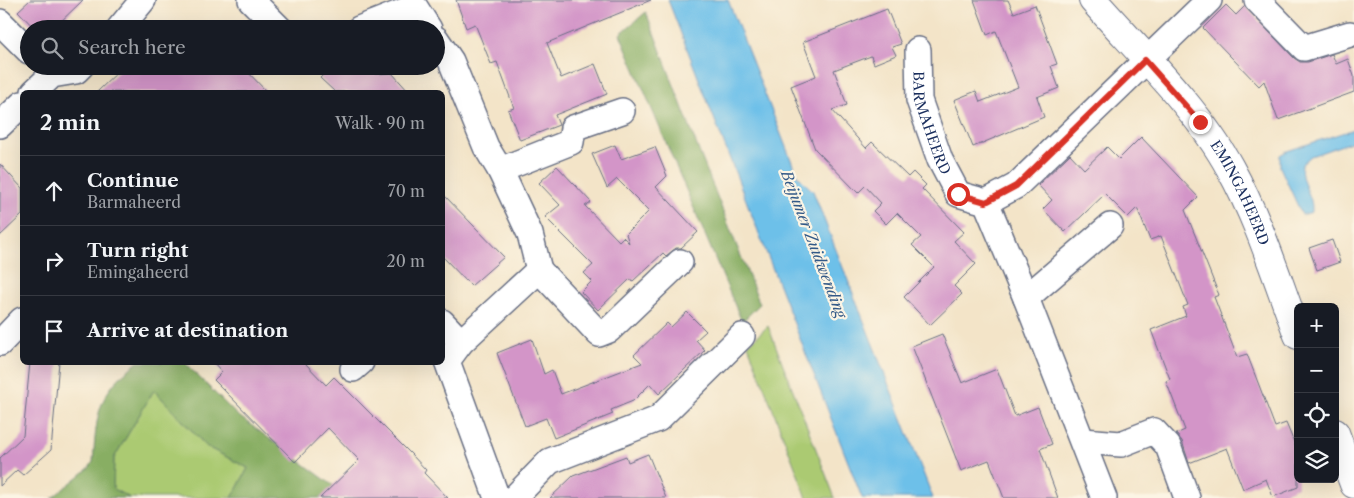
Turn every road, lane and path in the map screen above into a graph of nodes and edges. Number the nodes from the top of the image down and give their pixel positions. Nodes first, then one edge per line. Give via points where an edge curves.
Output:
1 (143, 0) edge
2 (251, 0) edge
3 (1093, 0) edge
4 (1209, 0) edge
5 (1257, 0) edge
6 (416, 3) edge
7 (126, 20) edge
8 (271, 20) edge
9 (379, 20) edge
10 (424, 20) edge
11 (0, 22) edge
12 (1350, 34) dead end
13 (20, 42) edge
14 (918, 50) dead end
15 (445, 52) edge
16 (1145, 60) junction
17 (45, 75) edge
18 (35, 90) edge
19 (20, 106) edge
20 (622, 111) dead end
21 (0, 125) edge
22 (500, 170) junction
23 (986, 202) junction
24 (1110, 226) dead end
25 (680, 262) dead end
26 (539, 270) junction
27 (1026, 298) junction
28 (20, 322) edge
29 (1294, 324) edge
30 (445, 325) edge
31 (742, 336) dead end
32 (461, 342) junction
33 (0, 343) edge
34 (1337, 438) edge
35 (1083, 441) junction
36 (1354, 484) edge
37 (497, 498) edge
38 (514, 498) edge
39 (1104, 498) edge
40 (1187, 498) edge

1 - 7 street
2 - 8 street
3 - 16 street, EMINGAHEERD
4 - 16 street
5 - 12 street via 1304,48
6 - 9 street
6 - 10 street
11 - 13 street
14 - 23 street, BARMAHEERD via 918,100 940,160 958,194
15 - 22 street via 486,147
16 - 23 street via 1016,186
16 - 29 street, EMINGAHEERD via 1200,122 1230,168 1252,214
17 - 18 street
19 - 21 street
20 - 22 street via 573,128 572,142
22 - 26 street via 530,234
23 - 27 street
24 - 27 street
25 - 26 street via 609,330 599,334
26 - 32 street
27 - 35 street
28 - 33 street
30 - 32 street
31 - 38 street via 658,419 550,461
32 - 37 street via 447,361
34 - 36 street
35 - 39 street
35 - 40 street via 1121,444 1154,431 1168,446

